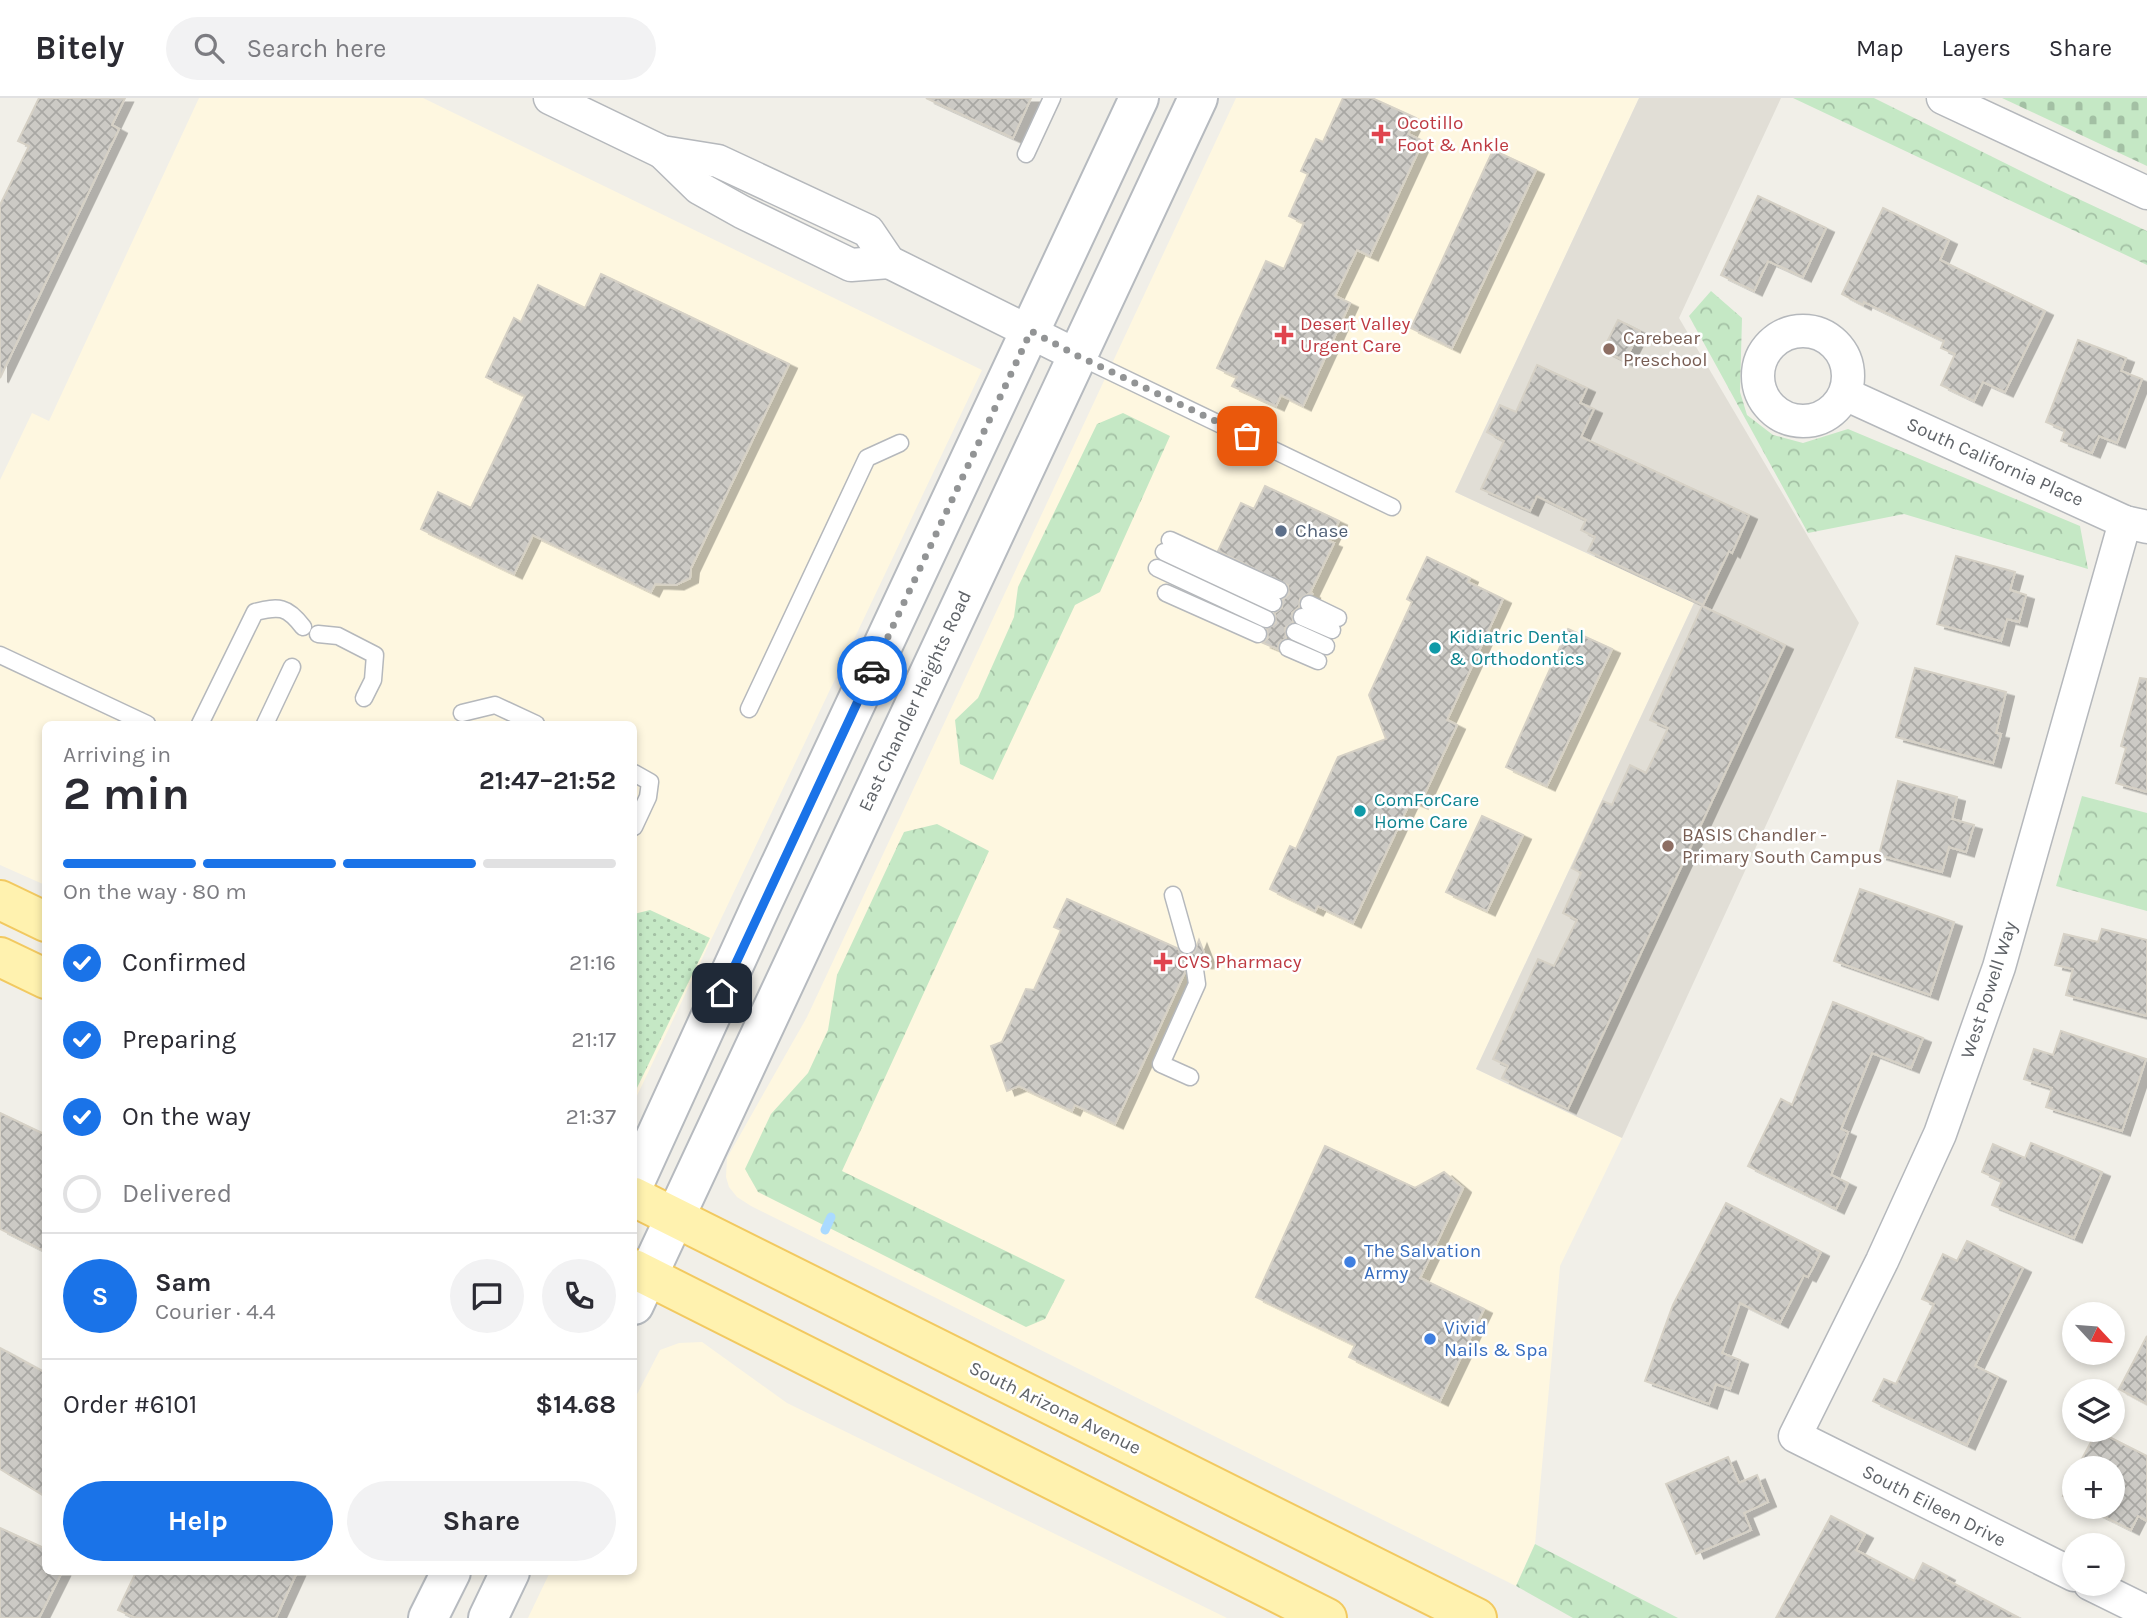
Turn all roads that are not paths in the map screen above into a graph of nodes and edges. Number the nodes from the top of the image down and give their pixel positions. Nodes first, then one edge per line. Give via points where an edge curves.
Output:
1 (550, 98) edge
2 (1052, 98) edge
3 (1139, 98) edge
4 (1198, 98) edge
5 (1943, 98) edge
6 (662, 152) junction
7 (1026, 154) dead end
8 (2147, 193) edge
9 (806, 201) junction
10 (789, 235) junction
11 (890, 262) junction
12 (1031, 331) junction
13 (1078, 356) junction
14 (1844, 394) dead end
15 (900, 443) dead end
16 (965, 474) junction
17 (1012, 496) junction
18 (1392, 507) dead end
19 (2136, 524) edge
20 (1166, 593) dead end
21 (1276, 597) dead end
22 (301, 618) dead end
23 (1266, 619) dead end
24 (321, 627) dead end
25 (1332, 631) joint
26 (1258, 635) dead end
27 (1288, 648) dead end
28 (0, 655) edge
29 (1318, 661) dead end
30 (292, 667) dead end
31 (363, 698) dead end
32 (749, 709) dead end
33 (462, 713) dead end
34 (141, 721) edge
35 (201, 721) edge
36 (266, 721) edge
37 (530, 721) edge
38 (637, 775) edge
39 (637, 821) edge
40 (1173, 895) dead end
41 (0, 900) edge
42 (42, 920) edge
43 (1187, 945) dead end
44 (0, 957) edge
45 (1195, 970) dead end
46 (42, 977) edge
47 (1191, 1077) dead end
48 (637, 1177) edge
49 (637, 1199) edge
50 (674, 1218) junction
51 (638, 1284) edge
52 (1794, 1436) joint
53 (2062, 1570) edge
54 (450, 1575) edge
55 (509, 1575) edge
56 (2114, 1596) edge
57 (2147, 1612) edge
58 (428, 1618) edge
59 (488, 1618) edge
60 (1328, 1618) edge
61 (1477, 1618) edge

1 - 6 street
2 - 7 lane
3 - 12 main road
4 - 13 main road, East Chandler Heights Road
5 - 8 street
6 - 9 street via 718,161
6 - 10 street via 699,188
9 - 10 street
9 - 11 street via 868,231
10 - 11 street via 851,265
11 - 12 street
12 - 13 street
12 - 16 main road
13 - 17 main road, East Chandler Heights Road
13 - 18 lane
14 - 19 street, South California Place
15 - 32 lane via 867,458
16 - 17 main road
16 - 48 main road
17 - 50 main road, East Chandler Heights Road
19 - 52 street, West Powell Way via 1999,967 1944,1121 1882,1261
20 - 26 lane
21 - 23 lane via 1163,553
22 - 35 lane via 276,607 255,612
24 - 31 lane via 375,654 373,680
25 - 25 lane via 1302,617
27 - 29 lane
28 - 34 lane
30 - 36 lane
33 - 37 lane via 495,705
38 - 39 lane via 650,782
40 - 43 lane
41 - 42 main road
44 - 46 main road
45 - 47 lane via 1197,984 1161,1064
49 - 50 main road, South Arizona Avenue
50 - 51 main road, East Chandler Heights Road
50 - 61 main road, South Arizona Avenue
51 - 60 main road
52 - 53 street, South Eileen Drive
54 - 58 main road
55 - 59 main road
56 - 57 street

